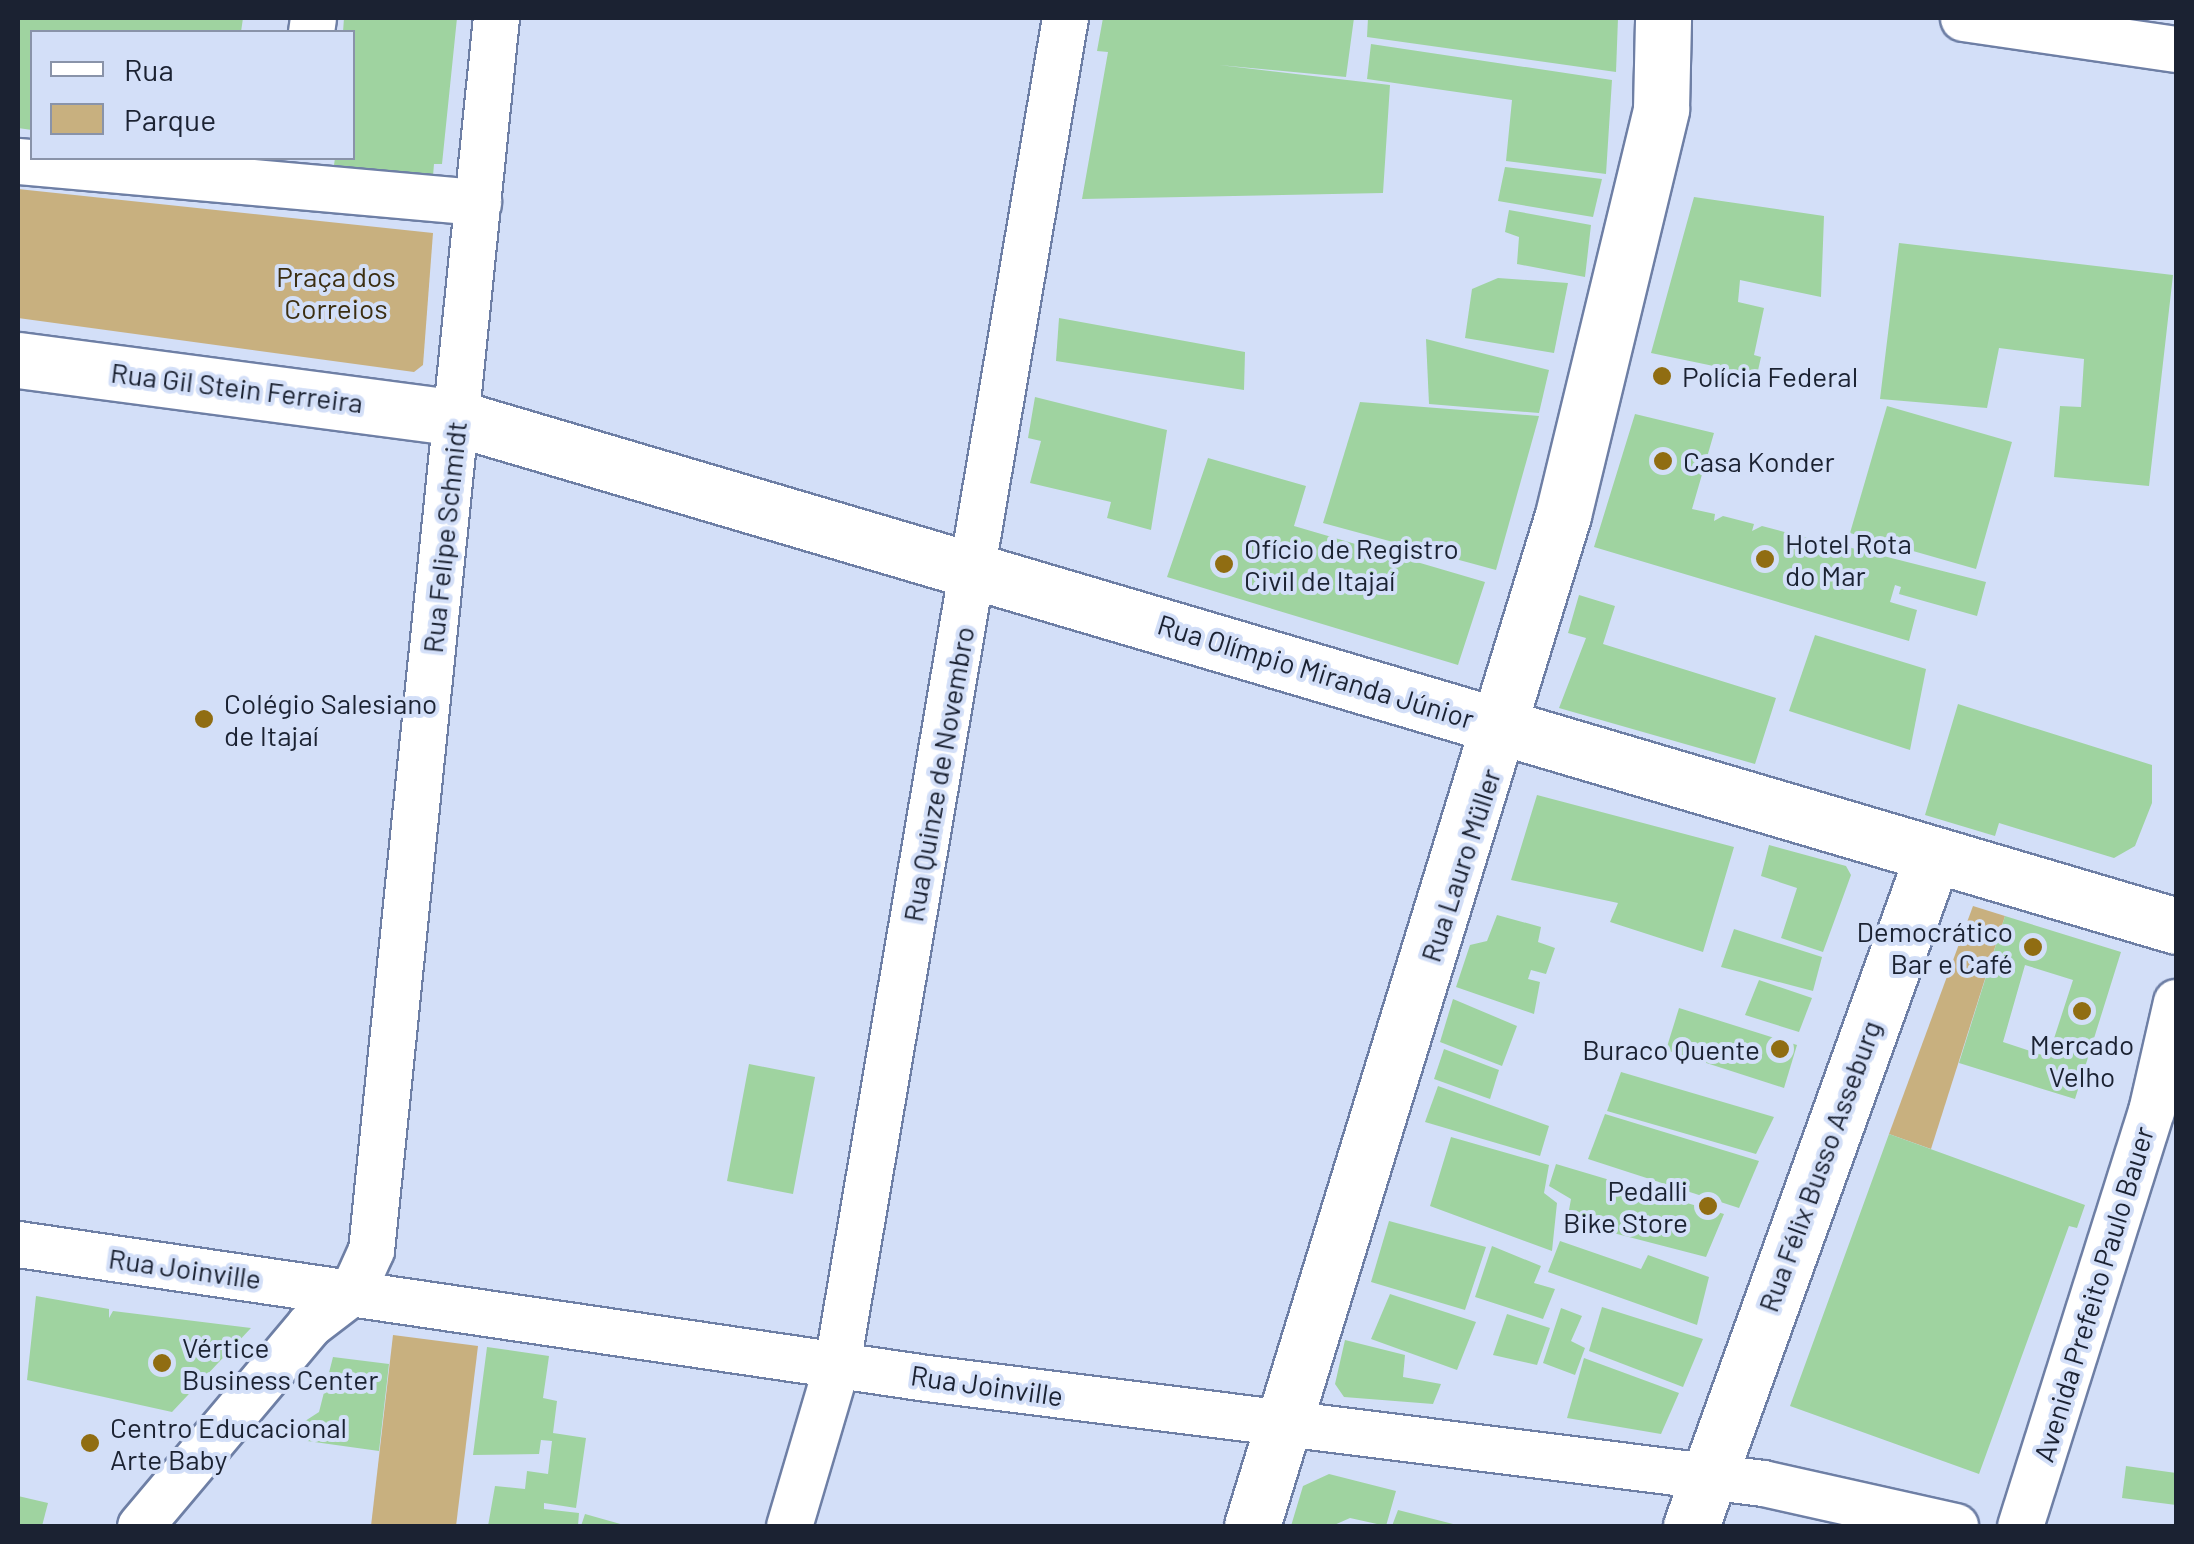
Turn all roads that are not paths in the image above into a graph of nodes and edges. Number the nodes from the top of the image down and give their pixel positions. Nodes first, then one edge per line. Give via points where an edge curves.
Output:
1 (496, 18) edge
2 (1066, 18) edge
3 (1662, 18) edge
4 (1963, 18) edge
5 (2176, 50) edge
6 (18, 161) edge
7 (296, 172) edge
8 (478, 202) junction
9 (18, 360) edge
10 (456, 418) junction
11 (973, 567) junction
12 (1502, 728) junction
13 (1933, 855) junction
14 (2176, 926) edge
15 (2176, 1002) edge
16 (18, 1244) edge
17 (352, 1292) junction
18 (837, 1364) junction
19 (1282, 1424) junction
20 (1700, 1502) edge
21 (140, 1526) edge
22 (789, 1526) edge
23 (1252, 1526) edge
24 (1954, 1526) edge
25 (2020, 1526) edge

1 - 8 street, Rua Felipe Schmidt
2 - 11 street, Rua Quinze de Novembro
3 - 12 main road, Rua Lauro Müller via 1661,109 1564,514
4 - 5 street
6 - 7 street
7 - 8 street
8 - 10 street, Rua Felipe Schmidt
9 - 10 main road, Rua Gil Stein Ferreira
10 - 11 main road, Rua Olímpio Miranda Júnior
10 - 17 street, Rua Felipe Schmidt via 371,1250
11 - 12 main road, Rua Olímpio Miranda Júnior
11 - 18 street, Rua Quinze de Novembro
12 - 13 main road, Rua Olímpio Miranda Júnior
12 - 19 main road, Rua Lauro Müller
13 - 14 main road, Rua Olímpio Miranda Júnior
13 - 20 main road, Rua Félix Busso Asseburg
15 - 25 street, Avenida Prefeito Paulo Bauer via 2151,1111
16 - 17 street, Rua Joinville
17 - 18 street, Rua Joinville
17 - 21 street via 309,1326
18 - 19 street, Rua Joinville
18 - 22 street, Rua Quinze de Novembro
19 - 20 street, Rua Joinville
19 - 23 main road, Rua Lauro Müller
20 - 24 street, Rua Joinville via 1764,1483

